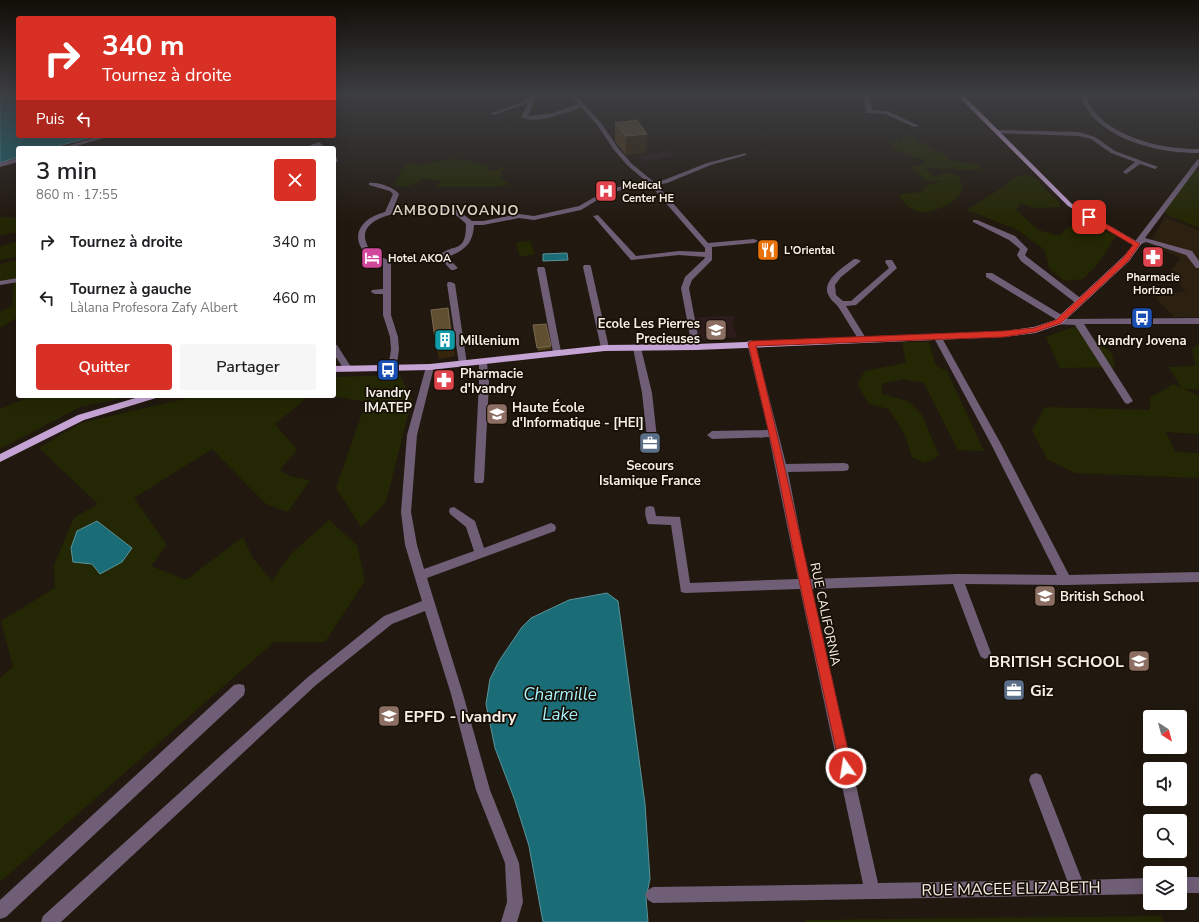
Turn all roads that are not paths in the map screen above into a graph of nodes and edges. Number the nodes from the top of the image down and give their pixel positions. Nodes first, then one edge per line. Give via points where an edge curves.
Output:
1 (100, 138) edge
2 (609, 138) edge
3 (1003, 138) edge
4 (1093, 138) edge
5 (1128, 138) edge
6 (70, 146) edge
7 (1199, 151) edge
8 (744, 154) dead end
9 (16, 161) edge
10 (1140, 161) junction
11 (1199, 161) edge
12 (0, 165) edge
13 (1155, 167) dead end
14 (1126, 172) dead end
15 (371, 184) dead end
16 (654, 184) junction
17 (388, 213) junction
18 (596, 216) dead end
19 (975, 221) dead end
20 (470, 223) junction
21 (754, 241) dead end
22 (1137, 244) junction
23 (706, 245) junction
24 (709, 255) junction
25 (857, 261) dead end
26 (890, 262) dead end
27 (1199, 266) edge
28 (588, 267) dead end
29 (454, 268) dead end
30 (541, 269) dead end
31 (990, 275) dead end
32 (16, 280) edge
33 (0, 284) edge
34 (451, 284) dead end
35 (387, 291) junction
36 (374, 292) dead end
37 (1080, 302) junction
38 (841, 304) junction
39 (1060, 320) junction
40 (1199, 321) edge
41 (1078, 322) junction
42 (938, 338) junction
43 (862, 340) junction
44 (751, 343) junction
45 (696, 347) junction
46 (605, 348) junction
47 (637, 348) junction
48 (336, 350) edge
49 (557, 352) junction
50 (483, 363) junction
51 (463, 364) junction
52 (430, 367) junction
53 (392, 368) junction
54 (336, 369) edge
55 (348, 369) junction
56 (146, 398) edge
57 (1128, 401) dead end
58 (774, 433) junction
59 (712, 435) dead end
60 (652, 438) dead end
61 (0, 458) edge
62 (844, 467) dead end
63 (782, 468) junction
64 (479, 480) dead end
65 (650, 510) dead end
66 (454, 511) dead end
67 (551, 528) dead end
68 (480, 554) junction
69 (420, 576) junction
70 (1199, 577) edge
71 (957, 579) junction
72 (1066, 580) junction
73 (805, 585) junction
74 (428, 604) junction
75 (985, 653) dead end
76 (239, 690) dead end
77 (1036, 780) dead end
78 (1187, 885) edge
79 (1199, 885) edge
80 (1143, 886) edge
81 (1078, 887) junction
82 (872, 890) junction
83 (653, 896) dead end
84 (0, 911) edge
85 (49, 922) edge
86 (509, 922) edge

1 - 6 street
2 - 16 street via 630,165
3 - 22 main road via 1070,204
4 - 10 street via 1112,152
5 - 7 street via 1140,144
8 - 16 street
9 - 12 street
10 - 13 street
10 - 14 street
11 - 22 street
15 - 17 street via 392,190 396,194
16 - 20 street via 620,188 581,208 557,214 534,218 508,217 483,223
16 - 23 street
17 - 20 street via 417,208 447,210 460,214
17 - 35 street via 368,223 361,235 365,248 373,258 386,262
18 - 24 street via 634,258 679,253
19 - 37 street via 1012,238 1024,249 1021,255 1024,259
20 - 29 street via 471,236 464,247 442,256
21 - 23 street
22 - 27 street via 1146,240 1164,244 1189,254
22 - 37 main road via 1126,259
23 - 24 street via 709,248
24 - 45 street via 708,260 688,279 685,288
25 - 38 street via 832,284 832,296
26 - 38 street via 892,268 853,304
28 - 46 street
30 - 49 street
31 - 39 street
32 - 33 street
34 - 51 street
35 - 36 street
35 - 53 street via 388,314 395,350
37 - 39 main road
38 - 43 street
39 - 41 street
39 - 42 main road via 1035,330
40 - 41 street
41 - 57 street
42 - 43 main road
42 - 72 street
43 - 44 main road
44 - 45 main road
44 - 58 street, RUE CALIFORNIA
45 - 47 main road
46 - 47 main road
46 - 49 main road
47 - 60 street via 648,400
48 - 55 street
49 - 50 main road
50 - 51 main road
50 - 64 street
51 - 52 main road
52 - 53 main road
52 - 69 street via 412,436 406,512 411,545
53 - 55 main road
54 - 55 main road
56 - 61 main road via 81,417
58 - 59 street
58 - 63 street, RUE CALIFORNIA
62 - 63 street
63 - 73 street, RUE CALIFORNIA
65 - 73 street via 652,521 676,520 685,588
66 - 68 street via 471,524
67 - 68 street
68 - 69 street
69 - 74 street
70 - 72 street
71 - 72 street
71 - 73 street
71 - 75 street
73 - 82 street, RUE CALIFORNIA
74 - 85 street via 388,620 312,681
74 - 86 street via 457,694 483,790 512,863 515,902
76 - 84 street
77 - 81 street
78 - 79 street
80 - 81 street, RUE MACEE ELIZABETH
81 - 82 street, RUE MACEE ELIZABETH
82 - 83 street, RUE MACEE ELIZABETH

